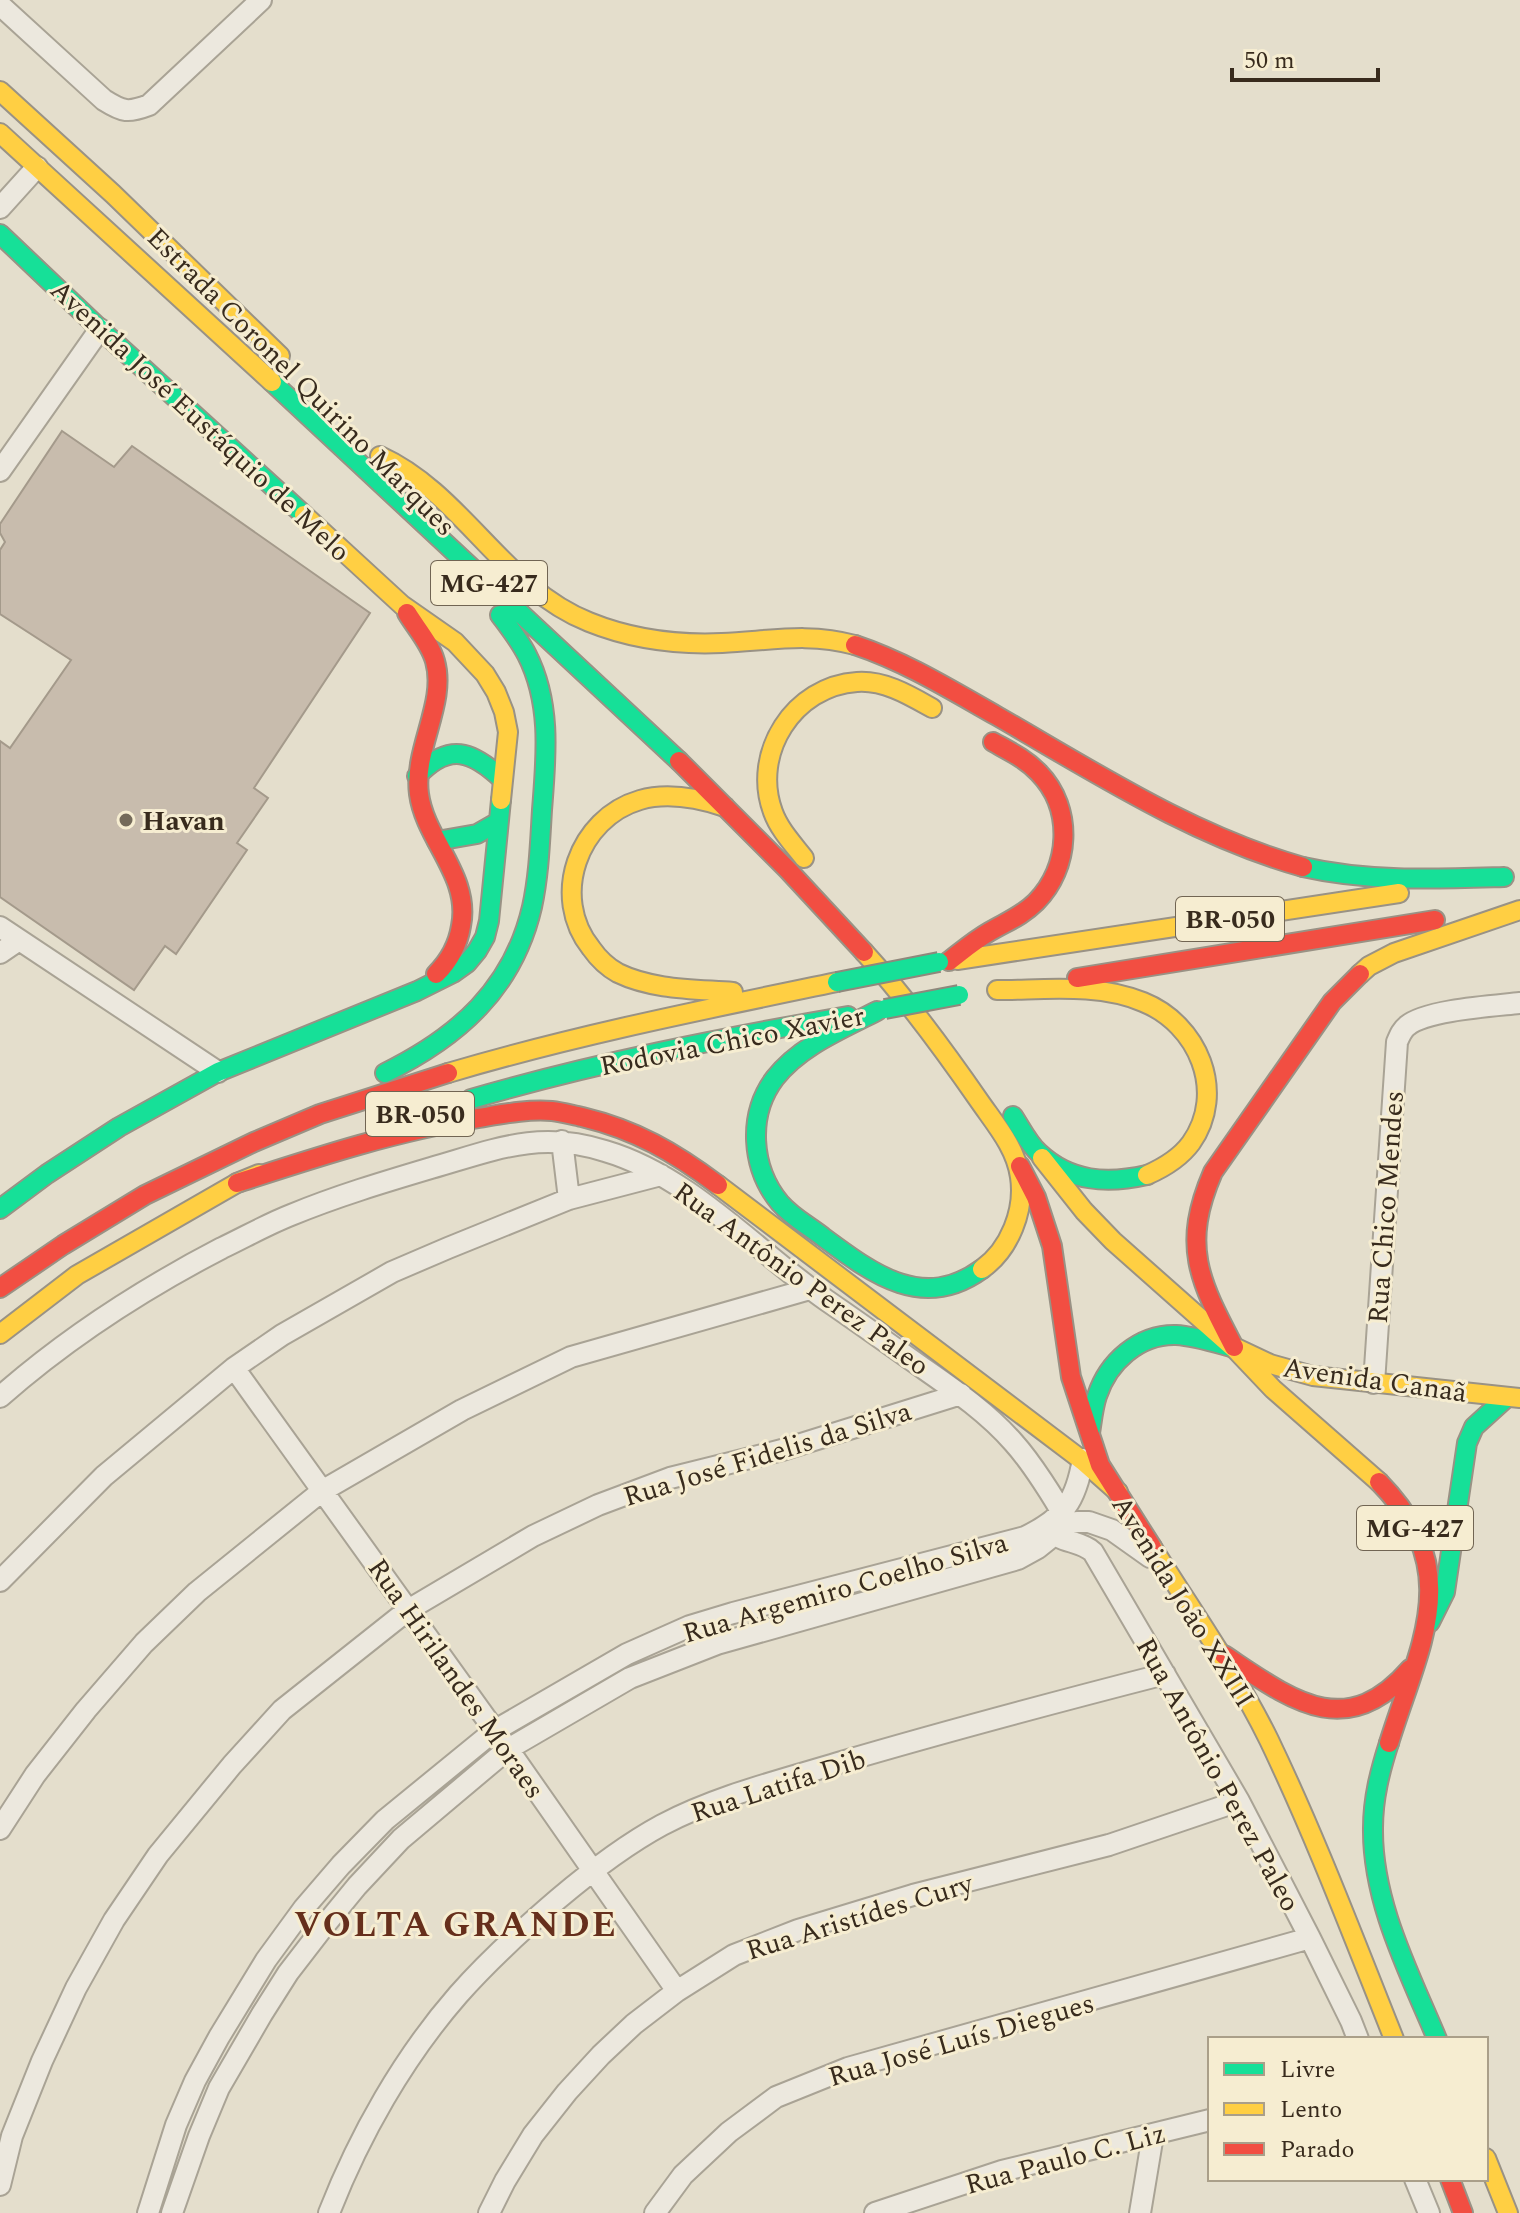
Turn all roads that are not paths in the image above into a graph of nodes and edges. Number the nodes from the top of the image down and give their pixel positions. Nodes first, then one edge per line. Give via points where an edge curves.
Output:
1 (261, 0) edge
2 (0, 5) edge
3 (0, 91) edge
4 (0, 133) edge
5 (37, 167) junction
6 (0, 208) edge
7 (0, 234) edge
8 (100, 329) junction
9 (291, 366) dead end
10 (365, 439) dead end
11 (380, 456) junction
12 (0, 471) edge
13 (443, 539) junction
14 (402, 605) junction
15 (950, 718) dead end
16 (975, 732) dead end
17 (417, 776) junction
18 (502, 779) junction
19 (728, 808) junction
20 (498, 822) junction
21 (437, 841) junction
22 (1512, 876) edge
23 (1520, 908) edge
24 (0, 927) edge
25 (19, 940) junction
26 (882, 946) dead end
27 (0, 953) edge
28 (944, 962) junction
29 (417, 991) junction
30 (978, 993) junction
31 (773, 995) junction
32 (1520, 1003) edge
33 (881, 1010) junction
34 (940, 1016) dead end
35 (218, 1072) junction
36 (1004, 1103) dead end
37 (562, 1141) junction
38 (254, 1142) junction
39 (1013, 1152) junction
40 (1038, 1153) junction
41 (661, 1175) junction
42 (237, 1183) junction
43 (569, 1199) junction
44 (0, 1209) edge
45 (0, 1288) edge
46 (810, 1289) junction
47 (0, 1334) edge
48 (1234, 1347) junction
49 (234, 1368) junction
50 (1374, 1383) junction
51 (961, 1394) junction
52 (0, 1397) edge
53 (1514, 1398) edge
54 (1090, 1436) junction
55 (1083, 1461) junction
56 (322, 1491) junction
57 (1118, 1492) junction
58 (1058, 1525) junction
59 (1164, 1567) junction
60 (0, 1581) edge
61 (408, 1610) junction
62 (1426, 1628) junction
63 (1221, 1654) junction
64 (1419, 1657) junction
65 (1165, 1674) junction
66 (494, 1731) junction
67 (508, 1749) junction
68 (1239, 1801) junction
69 (0, 1829) edge
70 (593, 1870) junction
71 (1310, 1938) junction
72 (677, 1991) junction
73 (1357, 2037) edge
74 (1393, 2037) edge
75 (1436, 2037) edge
76 (1208, 2121) edge
77 (1153, 2135) junction
78 (1488, 2163) edge
79 (1416, 2181) edge
80 (1451, 2181) edge
81 (0, 2185) edge
82 (148, 2213) edge
83 (172, 2213) edge
84 (329, 2213) edge
85 (489, 2213) edge
86 (655, 2213) edge
87 (875, 2213) edge
88 (1140, 2213) edge
89 (1429, 2213) edge
90 (1463, 2213) edge
91 (1508, 2213) edge

1 - 2 street via 149,105 134,111 121,111 104,100
3 - 9 main road, Estrada Coronel Quirino Marques
4 - 5 main road, Estrada Coronel Quirino Marques / MG-427
5 - 6 street
5 - 13 main road, Estrada Coronel Quirino Marques / MG-427
7 - 8 main road, Avenida José Eustáquio de Melo
8 - 12 street
8 - 14 main road, Avenida José Eustáquio de Melo
10 - 11 main road, Estrada Coronel Quirino Marques / MG-427
11 - 15 main road, Estrada Coronel Quirino Marques / MG-427 via 598,669 809,864 768,797 769,759 792,711 821,691 856,681 892,687
11 - 22 main road via 426,485 541,596 587,622 681,643 814,637 848,645 920,672 1139,798 1256,852 1338,874 1421,879
13 - 19 main road, Estrada Coronel Quirino Marques / MG-427
13 - 38 main road via 519,640 540,686 547,745 537,877 528,918 501,979 462,1026 415,1059 341,1092
14 - 17 main road via 432,654 437,674
14 - 18 main road via 430,621 465,653 497,692 508,732
16 - 28 main road via 1037,770 1057,801 1065,835 1058,872 1048,891 1022,914
17 - 18 main road via 430,763 461,754 478,759
17 - 21 main road
18 - 20 main road
19 - 31 main road via 675,796 620,807 588,836 579,854 570,897 574,918 597,956 630,978
19 - 39 main road, Estrada Coronel Quirino Marques / MG-427 via 844,929 953,1059
20 - 21 main road via 472,837
20 - 29 main road via 485,937 467,963
21 - 29 main road via 459,883 462,927 442,969
22 - 28 main road, Rodovia Chico Xavier / BR-050
23 - 30 main road, Rodovia Chico Xavier / BR-050
23 - 48 main road via 1369,966 1332,1002 1213,1172 1198,1209 1196,1252 1206,1296
24 - 25 street
25 - 27 street
25 - 35 street
26 - 34 main road
28 - 31 main road, Rodovia Chico Xavier / BR-050, bridge
29 - 35 main road
30 - 33 main road, Rodovia Chico Xavier / BR-050, bridge
30 - 40 main road via 1090,992 1137,999 1154,1006 1195,1044 1207,1097 1198,1131 1179,1155 1126,1182 1099,1182 1067,1173
31 - 38 main road, Rodovia Chico Xavier / BR-050 via 489,1060 320,1114
32 - 50 street, Rua Chico Mendes via 1427,1016 1401,1032 1395,1054
33 - 39 main road via 790,1062 761,1104 757,1158 783,1207 880,1277 916,1288 951,1286 983,1270 1008,1240 1020,1209
33 - 42 main road, Rodovia Chico Xavier / BR-050 via 729,1035 525,1083 359,1132
35 - 44 main road via 119,1127
36 - 40 main road, MG-427
37 - 41 street, Rua Antônio Perez Paleo via 605,1151
37 - 43 street
37 - 52 street, Rua Antônio Perez Paleo via 506,1147 379,1183 289,1216 168,1277 100,1320
38 - 45 main road, Rodovia Chico Xavier / BR-050 via 145,1195
39 - 54 main road, Avenida João XXIII / MG-427 via 1052,1246 1071,1377
40 - 48 main road, MG-427 via 1111,1239
41 - 43 street
41 - 46 street, Rua Antônio Perez Paleo
42 - 47 main road, Rodovia Chico Xavier / BR-050 via 77,1275
42 - 55 main road via 362,1143 505,1113 555,1111 602,1122 685,1160
43 - 49 street via 392,1272
46 - 51 street, Rua Antônio Perez Paleo
46 - 56 street via 571,1357 462,1410
48 - 50 main road, Avenida Canaã via 1289,1371
48 - 54 main road via 1174,1335 1136,1344 1106,1378
48 - 62 main road, MG-427 via 1401,1506 1427,1557 1431,1592
49 - 56 street, Rua Hirilandes Moraes
49 - 60 street via 104,1476
50 - 53 main road, Avenida Canaã
51 - 58 street, Rua Antônio Perez Paleo via 1016,1444
51 - 61 street, Rua José Fidelis da Silva via 782,1450 670,1478 598,1505 533,1536
53 - 62 main road via 1474,1427 1467,1443 1445,1592
54 - 55 street
54 - 57 main road, Avenida João XXIII / MG-427 via 1100,1465
55 - 57 main road
55 - 58 street via 1078,1487
56 - 61 street, Rua Hirilandes Moraes
56 - 69 street via 197,1592 144,1643 35,1775
57 - 59 main road, Avenida João XXIII / MG-427
58 - 59 street, Rua Argemiro Coelho Silva via 1089,1522 1112,1530
58 - 65 street, Rua Antônio Perez Paleo via 1093,1552
58 - 66 street, Rua Argemiro Coelho Silva via 690,1626 627,1654
58 - 67 street, Rua Argemiro Coelho Silva via 1038,1548 1018,1559 717,1644 630,1678
59 - 63 main road, Avenida João XXIII / MG-427
61 - 66 street, Rua Hirilandes Moraes
61 - 81 street, Rua José Fidelis da Silva via 282,1710 158,1855 76,1988 12,2136
62 - 64 main road, MG-427
63 - 64 main road, MG-427 via 1290,1697 1329,1709 1363,1705 1382,1696
63 - 74 main road, Avenida João XXIII / MG-427 via 1268,1739
64 - 75 main road, MG-427 via 1382,1757 1373,1838 1387,1917
65 - 68 street, Rua Antônio Perez Paleo
65 - 70 street, Rua Latifa Dib via 959,1727 724,1797 661,1826
66 - 67 street, Rua Hirilandes Moraes
66 - 82 street, Rua Argemiro Coelho Silva via 385,1820 304,1908 266,1960 195,2081
67 - 70 street, Rua Hirilandes Moraes
67 - 83 street, Rua Argemiro Coelho Silva via 401,1839 288,1973 219,2088
68 - 71 street, Rua Antônio Perez Paleo
68 - 72 street, Rua Aristídes Cury via 1109,1845 798,1930 734,1955
70 - 72 street, Rua Hirilandes Moraes
70 - 84 street, Rua Latifa Dib via 457,1996 412,2055 374,2118
71 - 73 street, Rua Antônio Perez Paleo
71 - 86 street, Rua José Luís Diegues via 848,2068 776,2097 683,2175
72 - 85 street, Rua Aristídes Cury via 634,2024 567,2092 533,2135
76 - 77 street, Rua Paulo C. Liz
77 - 87 street, Rua Paulo C. Liz via 1002,2171
77 - 88 street
78 - 91 main road
79 - 89 street
80 - 90 main road

